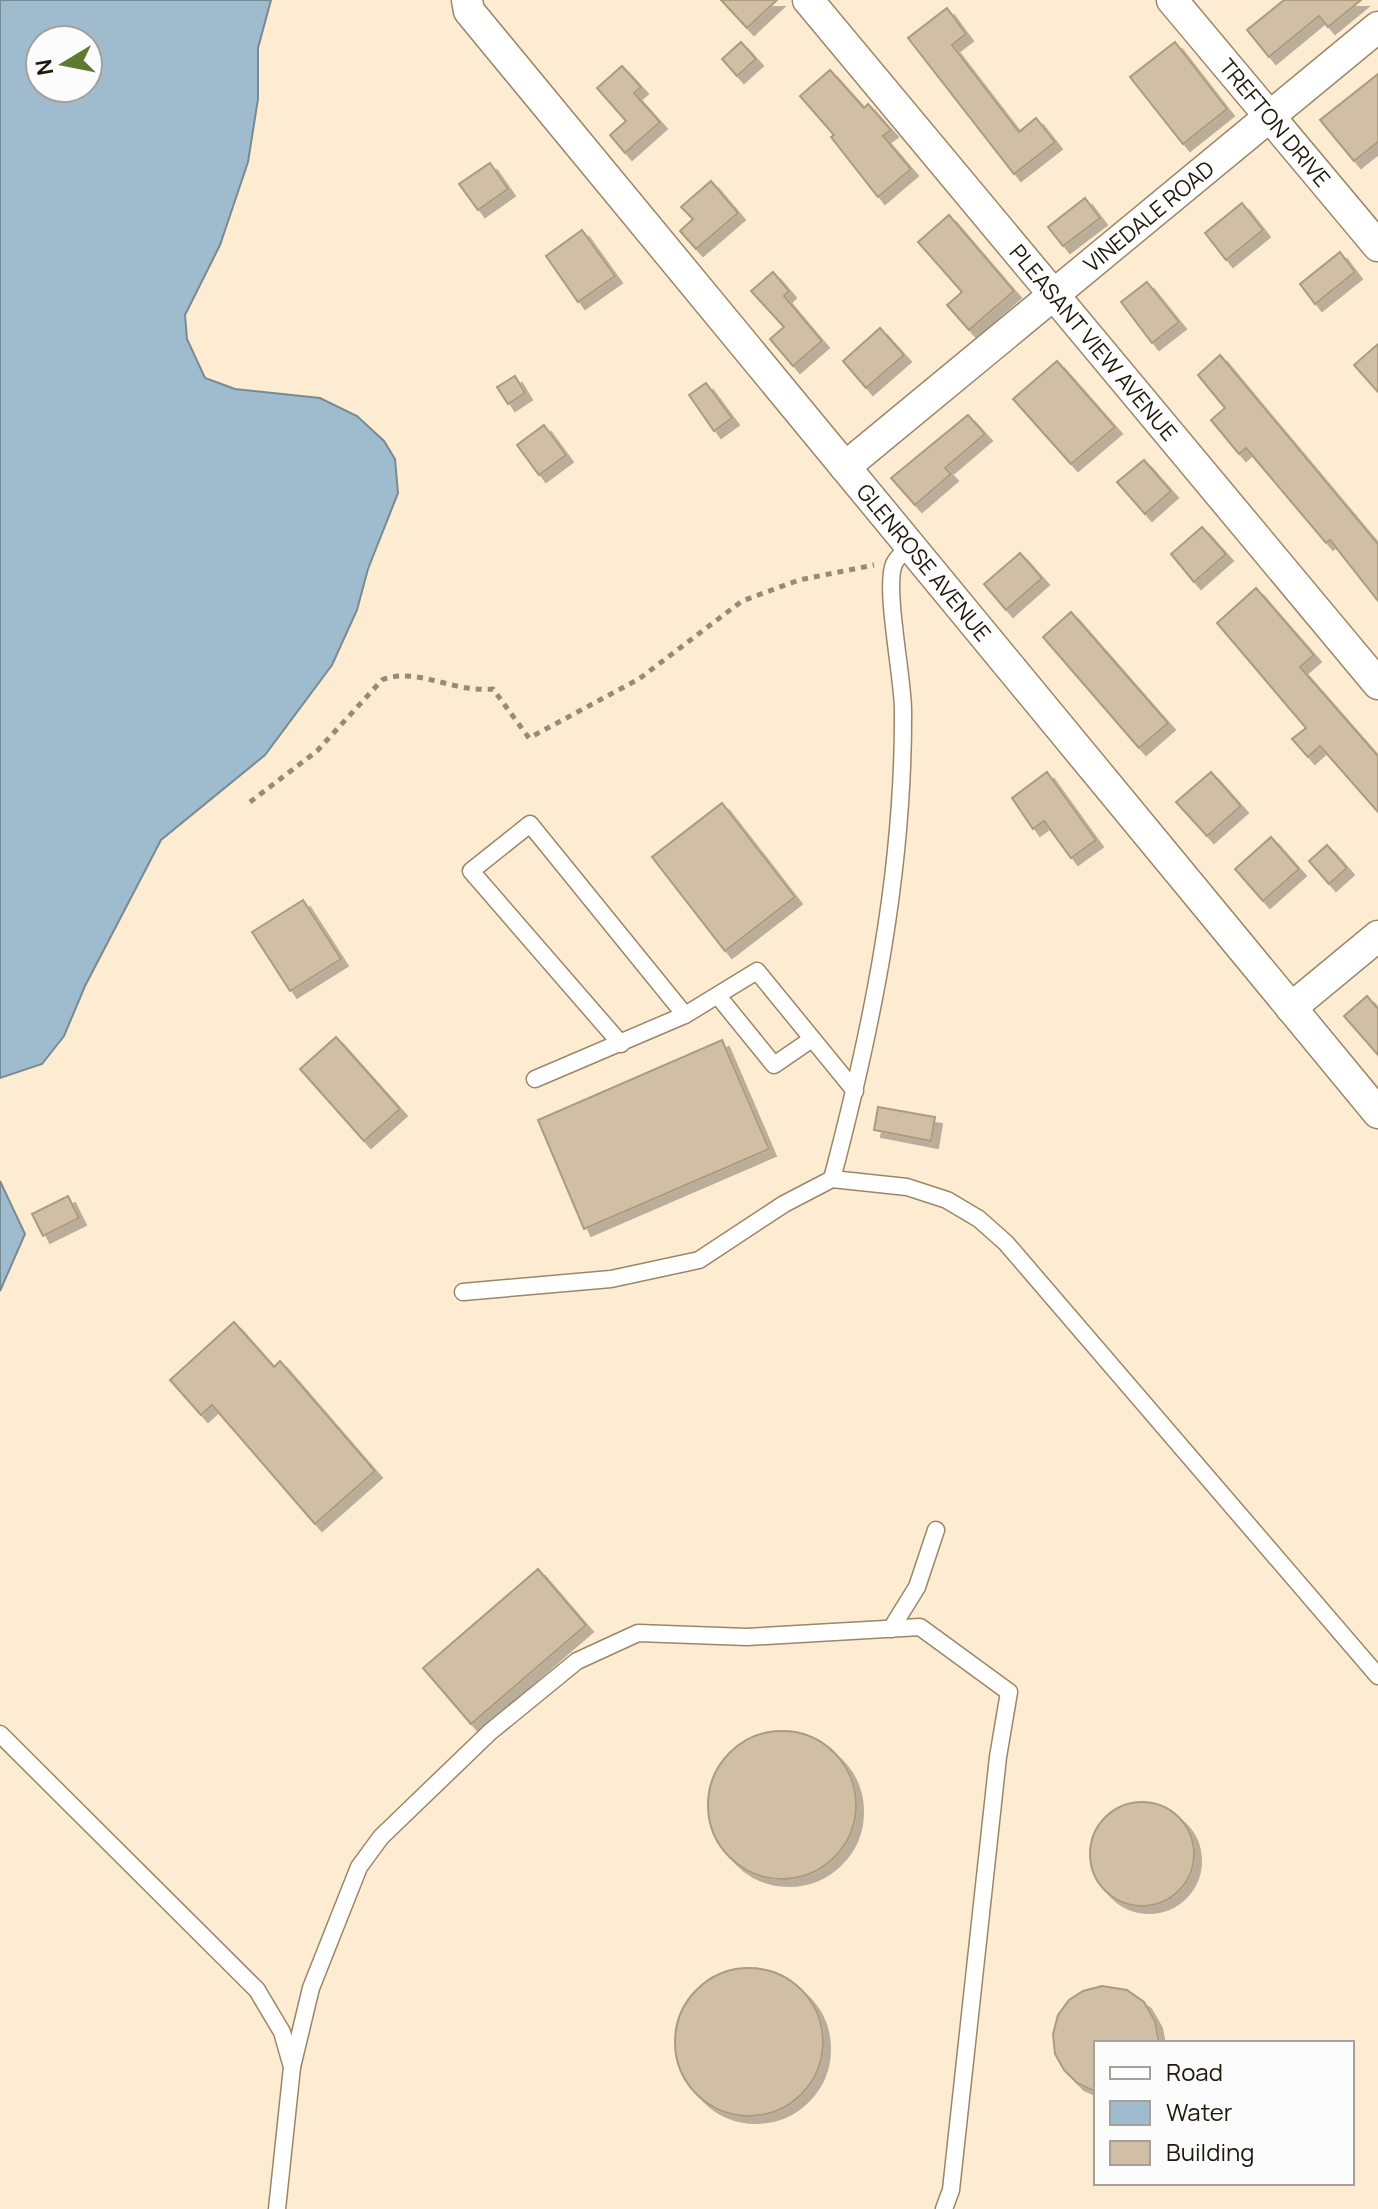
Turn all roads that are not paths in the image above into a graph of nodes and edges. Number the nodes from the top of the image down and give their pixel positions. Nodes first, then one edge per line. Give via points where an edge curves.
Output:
1 (808, 0) edge
2 (1172, 0) edge
3 (468, 6) edge
4 (1378, 27) edge
5 (1269, 116) junction
6 (1378, 246) edge
7 (1055, 296) junction
8 (845, 467) junction
9 (910, 546) junction
10 (1378, 684) edge
11 (1378, 936) edge
12 (718, 996) junction
13 (1291, 1008) junction
14 (685, 1015) junction
15 (812, 1039) junction
16 (621, 1044) junction
17 (535, 1079) dead end
18 (855, 1091) junction
19 (1378, 1113) edge
20 (832, 1179) junction
21 (463, 1292) dead end
22 (936, 1530) dead end
23 (891, 1629) junction
24 (1378, 1676) edge
25 (0, 1734) edge
26 (292, 2067) junction
27 (277, 2209) edge
28 (944, 2209) edge

1 - 7 street, PLEASANT VIEW AVENUE
2 - 5 street, TREFTON DRIVE
3 - 8 street, GLENROSE AVENUE
4 - 5 street, VINEDALE ROAD
5 - 6 street, TREFTON DRIVE
5 - 7 street, VINEDALE ROAD
7 - 8 street, VINEDALE ROAD
7 - 10 street, PLEASANT VIEW AVENUE
8 - 9 street, GLENROSE AVENUE
9 - 13 street, GLENROSE AVENUE
9 - 18 lane via 896,559 891,579 903,699 896,860 885,949
11 - 13 street
12 - 14 lane
12 - 15 lane via 757,971
12 - 15 lane via 774,1065
13 - 19 street, GLENROSE AVENUE
14 - 16 lane
14 - 16 lane via 530,824 471,871
15 - 18 lane
16 - 17 lane
18 - 20 lane
20 - 21 lane via 699,1260 611,1279
20 - 24 lane via 907,1187 947,1200 1006,1243
22 - 23 lane via 917,1587
23 - 26 lane via 747,1637 638,1633 577,1661 490,1732 381,1837 359,1867 311,1988
23 - 28 lane via 920,1627 1009,1692 951,2190
25 - 26 lane via 257,1990 282,2032
26 - 27 lane

